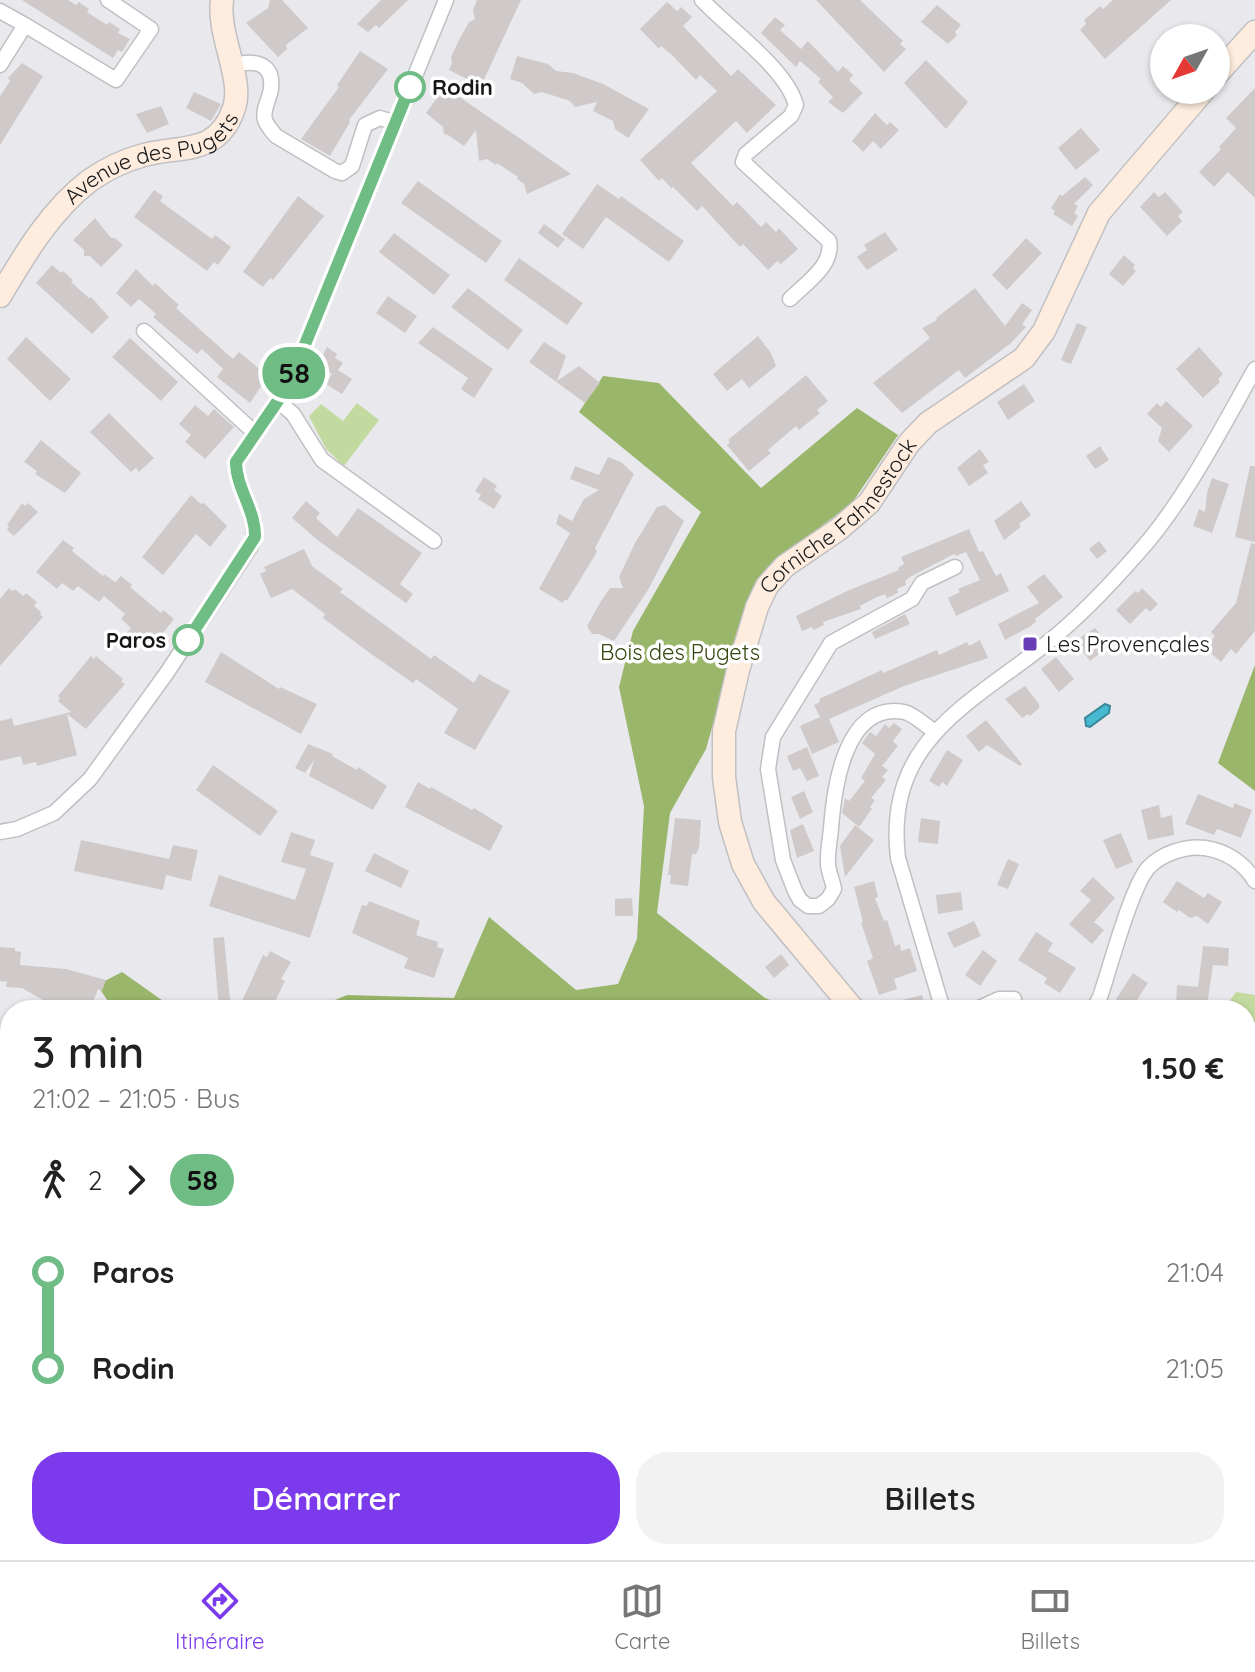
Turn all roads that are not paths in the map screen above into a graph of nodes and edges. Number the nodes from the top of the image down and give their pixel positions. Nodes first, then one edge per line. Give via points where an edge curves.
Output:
1 (108, 0) edge
2 (222, 0) edge
3 (446, 0) edge
4 (702, 0) edge
5 (0, 11) edge
6 (25, 25) junction
7 (1255, 32) edge
8 (1230, 60) edge
9 (0, 65) edge
10 (231, 66) junction
11 (1192, 104) edge
12 (396, 123) junction
13 (0, 296) edge
14 (790, 299) dead end
15 (144, 331) dead end
16 (1255, 369) edge
17 (279, 402) junction
18 (255, 433) junction
19 (434, 541) dead end
20 (955, 567) dead end
21 (935, 732) junction
22 (0, 832) edge
23 (1255, 881) edge
24 (1014, 999) dead end
25 (846, 1000) edge
26 (940, 1000) edge
27 (997, 1000) edge
28 (1098, 1000) edge

1 - 6 street via 151,29 116,80
2 - 10 main road, Avenue des Pugets via 221,23
3 - 12 street
4 - 14 street via 793,94 791,116 743,162 829,241 827,262
5 - 6 street
6 - 9 street
7 - 8 main road
10 - 12 street via 260,63 270,77 265,110 269,127 335,171 352,166 365,125 380,118
10 - 13 main road, Avenue des Pugets via 234,110 213,138 186,150 122,162 90,181 48,222
11 - 25 main road, Corniche Fahnestock via 1099,213 1031,350 928,423 869,503 785,566 757,607 724,731 730,822 743,864 764,902
12 - 17 street
15 - 18 street
16 - 21 street via 1147,544 1077,618
17 - 18 street
17 - 19 street via 293,414 322,460
18 - 22 street via 236,462 255,527 251,546 90,779 54,813
20 - 21 street via 922,583 912,599 831,643 773,737 768,769 779,837 800,900 819,906 834,889 828,866 833,806 844,755 859,729 872,716 907,712
21 - 26 street via 903,782 895,832 905,886
23 - 28 street via 1219,850 1198,847 1160,858 1140,881
24 - 27 street

